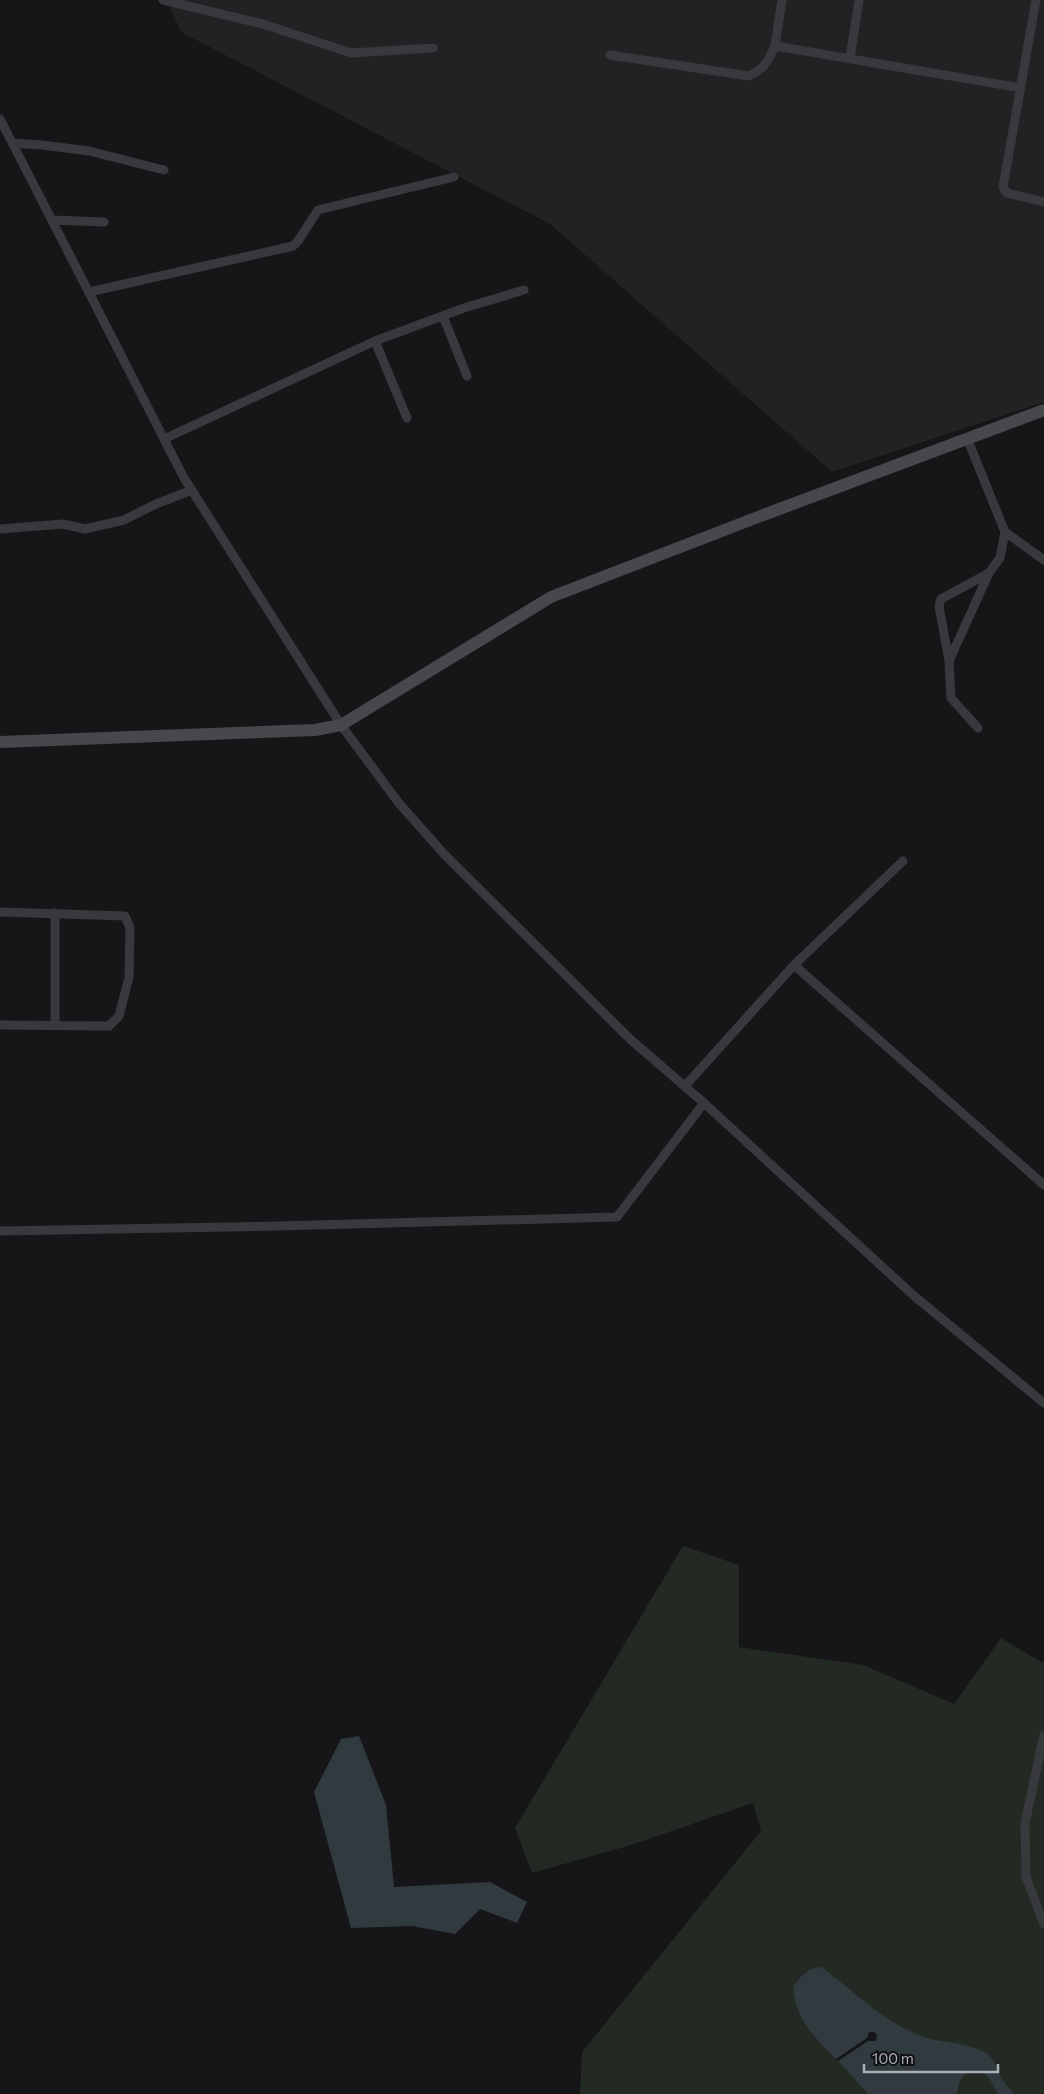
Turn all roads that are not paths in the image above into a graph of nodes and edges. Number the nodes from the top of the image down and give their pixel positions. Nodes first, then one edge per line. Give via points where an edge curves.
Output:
1 (163, 0) edge
2 (782, 0) edge
3 (858, 0) edge
4 (1036, 0) edge
5 (775, 46) junction
6 (433, 48) dead end
7 (610, 55) dead end
8 (850, 58) junction
9 (1021, 88) junction
10 (1, 125) edge
11 (12, 143) junction
12 (164, 170) dead end
13 (454, 177) dead end
14 (1044, 202) edge
15 (52, 220) junction
16 (104, 222) dead end
17 (524, 290) dead end
18 (89, 292) junction
19 (443, 316) junction
20 (375, 341) junction
21 (468, 376) dead end
22 (1044, 410) edge
23 (407, 418) dead end
24 (967, 438) junction
25 (164, 439) junction
26 (192, 490) junction
27 (0, 529) edge
28 (1005, 532) junction
29 (1044, 560) edge
30 (989, 573) junction
31 (949, 661) junction
32 (342, 725) junction
33 (978, 728) dead end
34 (0, 742) edge
35 (902, 861) dead end
36 (0, 912) edge
37 (55, 913) junction
38 (794, 965) junction
39 (0, 1025) edge
40 (55, 1025) junction
41 (685, 1086) junction
42 (704, 1103) junction
43 (1044, 1185) edge
44 (0, 1231) edge
45 (1044, 1403) edge
46 (1044, 1735) edge
47 (1044, 1924) edge

1 - 6 street via 263,24 351,53
2 - 5 street
3 - 8 street
4 - 9 street
5 - 7 street via 768,63 749,76
5 - 8 street
8 - 9 street
9 - 14 street via 1003,187 1007,193
10 - 11 street
11 - 12 street via 89,152
11 - 15 street
13 - 18 street via 318,210 292,246
15 - 16 street
15 - 18 street
17 - 19 street
18 - 25 street
19 - 20 street
19 - 21 street
20 - 23 street
20 - 25 street
22 - 24 main road
24 - 28 street
24 - 32 main road via 551,597
25 - 26 street
26 - 27 street via 124,520 85,529 63,524
26 - 32 street
28 - 29 street
28 - 30 street via 1000,558
30 - 31 street
30 - 31 street via 941,599
31 - 33 street via 951,698
32 - 34 main road via 315,730
32 - 41 street via 398,802 444,854 630,1039
35 - 38 street
36 - 37 street
37 - 40 street
37 - 40 street via 125,916 130,928 129,977 119,1016 108,1026
38 - 41 street
38 - 43 street
39 - 40 street
41 - 42 street
42 - 44 street via 618,1217
42 - 45 street via 913,1295
46 - 47 street via 1025,1823 1026,1877

